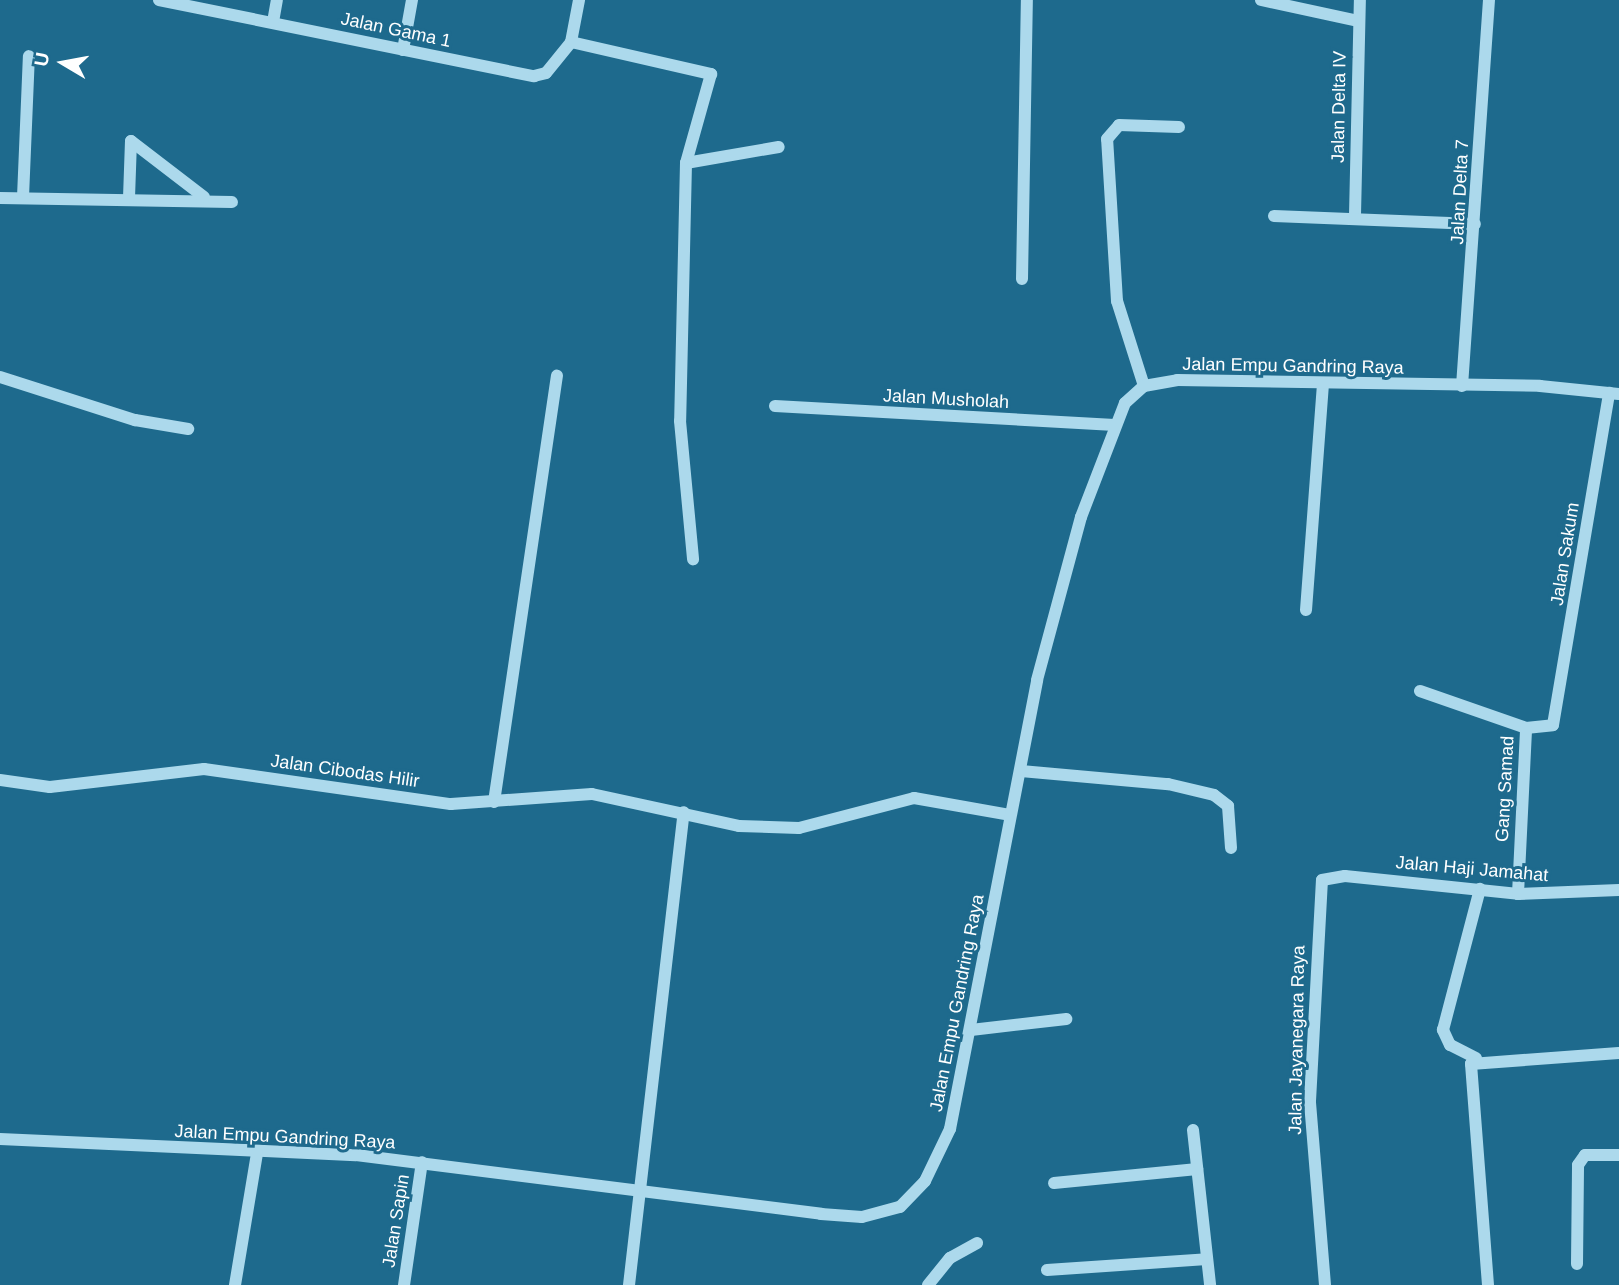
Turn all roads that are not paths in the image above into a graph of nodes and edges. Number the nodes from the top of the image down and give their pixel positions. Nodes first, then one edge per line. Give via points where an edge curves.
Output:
1 (159, 0) edge
2 (277, 0) edge
3 (412, 0) edge
4 (579, 0) edge
5 (1027, 0) edge
6 (1261, 0) edge
7 (1360, 0) edge
8 (1489, 0) edge
9 (1358, 21) junction
10 (273, 22) junction
11 (571, 42) junction
12 (403, 50) junction
13 (29, 56) dead end
14 (1179, 127) dead end
15 (779, 147) dead end
16 (686, 163) junction
17 (23, 197) junction
18 (204, 197) junction
19 (0, 198) edge
20 (129, 198) junction
21 (232, 202) dead end
22 (1354, 215) junction
23 (1274, 216) dead end
24 (1475, 224) junction
25 (1022, 279) dead end
26 (557, 376) dead end
27 (0, 377) edge
28 (1323, 384) junction
29 (1144, 386) junction
30 (1462, 386) junction
31 (1614, 394) edge
32 (775, 406) dead end
33 (1114, 425) junction
34 (188, 429) dead end
35 (693, 559) dead end
36 (1306, 610) dead end
37 (1420, 691) dead end
38 (1526, 728) junction
39 (1021, 771) junction
40 (0, 780) edge
41 (494, 802) junction
42 (684, 812) junction
43 (1010, 814) junction
44 (1231, 848) dead end
45 (1322, 880) joint
46 (1480, 889) junction
47 (1619, 890) edge
48 (1518, 894) junction
49 (1066, 1019) dead end
50 (971, 1030) junction
51 (1619, 1054) edge
52 (1476, 1058) junction
53 (1193, 1130) dead end
54 (0, 1139) edge
55 (257, 1154) junction
56 (1619, 1156) edge
57 (422, 1162) junction
58 (1197, 1169) junction
59 (1054, 1183) dead end
60 (641, 1189) junction
61 (977, 1243) dead end
62 (1207, 1259) junction
63 (1577, 1264) dead end
64 (1047, 1270) dead end
65 (235, 1285) edge
66 (404, 1285) edge
67 (629, 1285) edge
68 (928, 1285) edge
69 (1210, 1285) edge
70 (1325, 1285) edge
71 (1488, 1285) edge

1 - 10 street, Jalan Gama 1
2 - 10 street
3 - 12 street
4 - 11 street
5 - 25 street
6 - 9 street
7 - 9 street, Jalan Delta IV
8 - 24 street, Jalan Delta 7
9 - 22 street, Jalan Delta IV
10 - 12 street, Jalan Gama 1
11 - 12 street, Jalan Gama 1 via 545,73 534,76
11 - 16 street via 710,74
13 - 17 street
14 - 29 street via 1119,125 1107,139 1117,300
15 - 16 street
16 - 35 street via 680,421
17 - 19 street
17 - 20 street
18 - 20 street
18 - 20 street via 131,141
18 - 21 street
22 - 23 street
22 - 24 street
24 - 30 street, Jalan Delta 7
26 - 41 street
27 - 34 street via 135,420
28 - 29 street, Jalan Empu Gandring Raya via 1177,380
28 - 30 street, Jalan Empu Gandring Raya
28 - 36 street
29 - 33 street, Jalan Empu Gandring Raya via 1125,402
30 - 31 street, Jalan Empu Gandring Raya
31 - 38 street, Jalan Sakum via 1555,720 1546,730
32 - 33 street, Jalan Musholah
33 - 39 street, Jalan Empu Gandring Raya via 1063,584
37 - 38 street
38 - 48 street, Gang Samad
39 - 43 street, Jalan Empu Gandring Raya
39 - 44 street via 1168,783 1214,794 1228,807
40 - 41 street, Jalan Cibodas Hilir via 50,787 204,769 451,804
41 - 42 street, Jalan Cibodas Hilir via 592,794
42 - 43 street, Jalan Cibodas Hilir via 738,826 799,828 914,799
42 - 60 street
43 - 50 street, Jalan Empu Gandring Raya
45 - 46 street, Jalan Haji Jamahat via 1345,876
45 - 70 street, Jalan Jayanegara Raya via 1310,1101
46 - 48 street, Jalan Haji Jamahat
46 - 52 street via 1443,1030 1450,1045
47 - 48 street, Jalan Haji Jamahat
49 - 50 street
50 - 60 street, Jalan Empu Gandring Raya via 950,1129 925,1181 900,1207 862,1217
51 - 52 street
52 - 71 street via 1470,1071
53 - 58 street
54 - 55 street, Jalan Empu Gandring Raya
55 - 57 street, Jalan Empu Gandring Raya
55 - 65 street
56 - 63 street via 1585,1155 1578,1165
57 - 60 street, Jalan Empu Gandring Raya
57 - 66 street, Jalan Sapin
58 - 59 street
58 - 62 street
60 - 67 street
61 - 68 street via 950,1258
62 - 64 street
62 - 69 street

